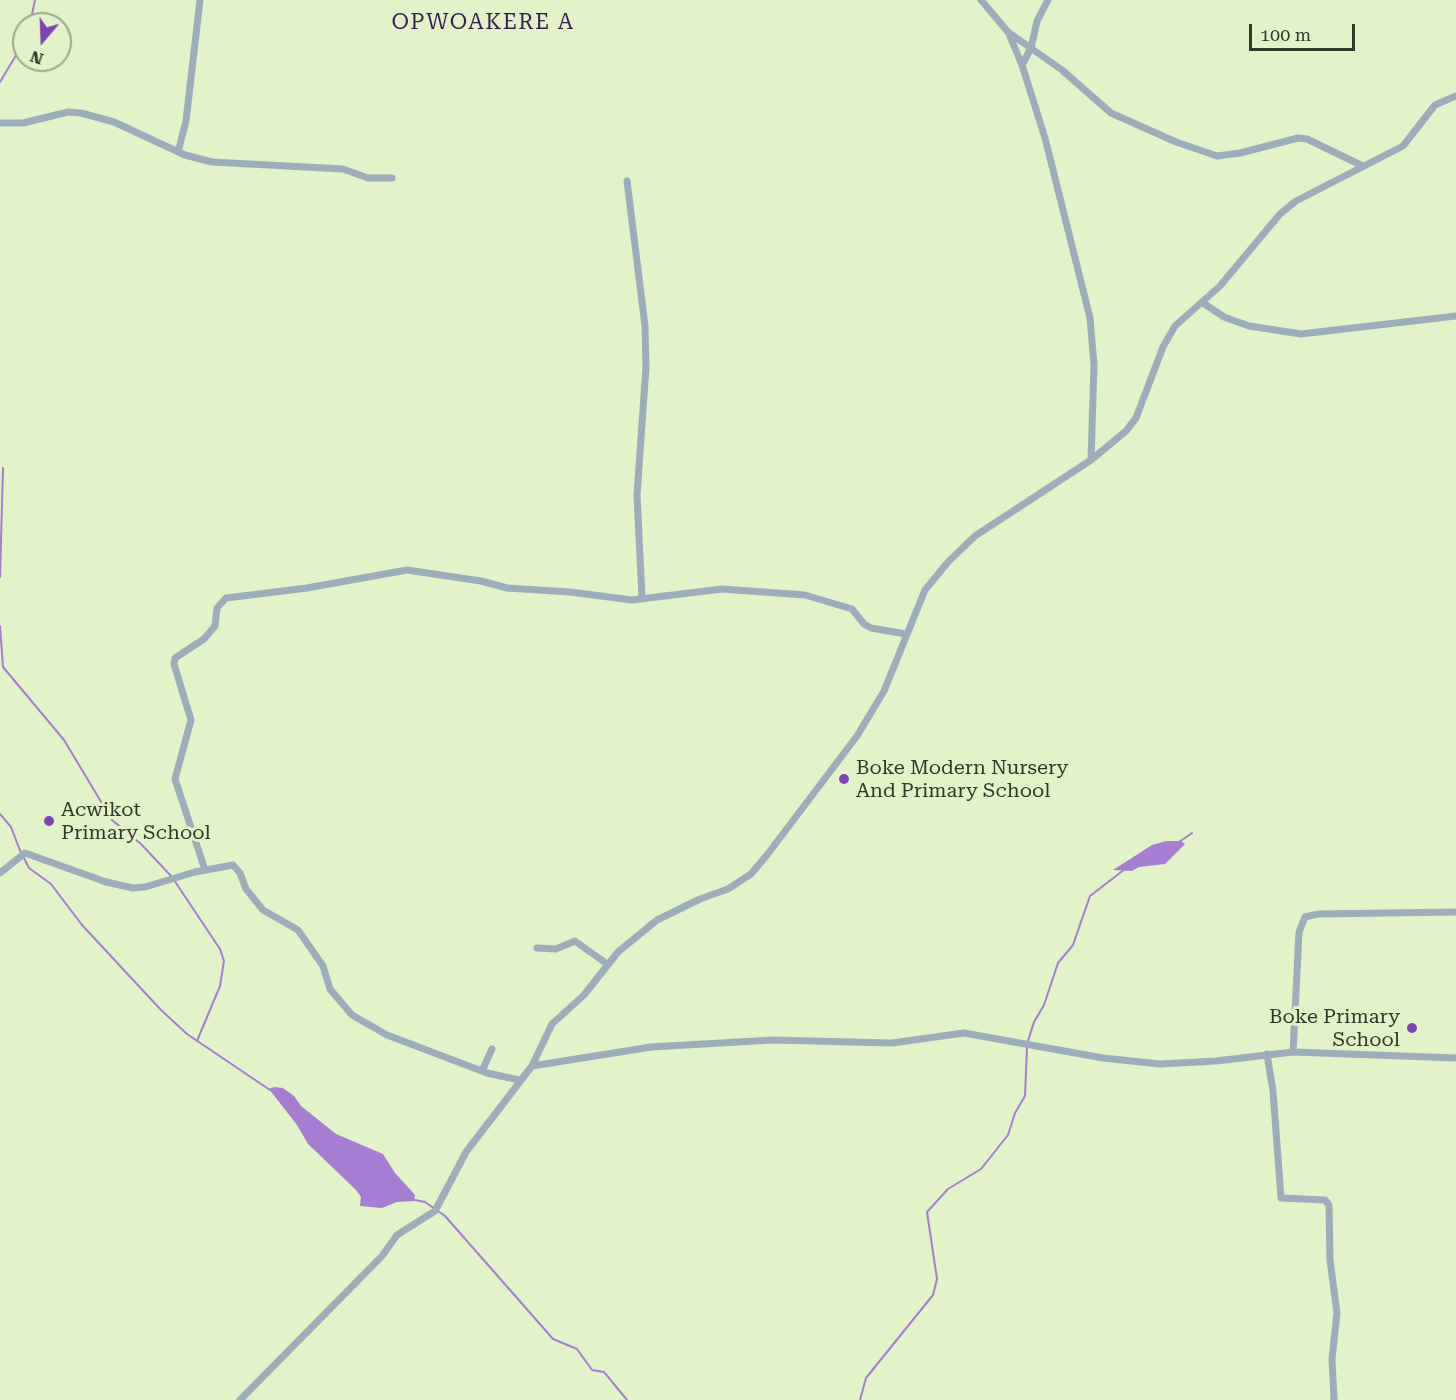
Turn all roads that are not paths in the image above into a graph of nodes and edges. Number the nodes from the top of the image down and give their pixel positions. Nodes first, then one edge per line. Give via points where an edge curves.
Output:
1 (200, 0) edge
2 (981, 0) edge
3 (1048, 0) edge
4 (1008, 32) junction
5 (1031, 48) junction
6 (1022, 65) junction
7 (1456, 96) edge
8 (0, 123) edge
9 (178, 152) junction
10 (1363, 166) junction
11 (392, 178) dead end
12 (627, 181) dead end
13 (1203, 303) junction
14 (1456, 316) edge
15 (1091, 460) junction
16 (642, 598) junction
17 (906, 634) junction
18 (205, 870) junction
19 (0, 873) edge
20 (1456, 912) edge
21 (537, 948) dead end
22 (607, 964) junction
23 (492, 1049) dead end
24 (1293, 1052) junction
25 (1267, 1054) junction
26 (1456, 1058) edge
27 (532, 1066) junction
28 (482, 1071) junction
29 (519, 1080) junction
30 (240, 1400) edge
31 (1334, 1400) edge

1 - 9 street via 186,122
2 - 4 street
3 - 5 street via 1037,21
4 - 5 street
4 - 6 street
5 - 6 street
5 - 10 street via 1111,113 1203,152 1217,156 1240,153 1298,138
6 - 15 street via 1045,138 1090,318 1094,365
7 - 10 street via 1435,105 1403,146
8 - 9 street via 24,123 81,112 114,122
9 - 11 street via 212,162 343,169 368,178
10 - 13 street via 1296,201 1280,214
12 - 16 street via 645,326 637,495
13 - 14 street via 1224,317 1249,326 1301,334
13 - 15 street via 1175,326 1136,418
15 - 17 street via 984,530 956,554 925,590
16 - 17 street via 722,590 805,594 852,609 871,628
16 - 18 street via 507,588 407,570 226,598 217,608 215,626 204,639 175,658 174,664 191,720 175,779
17 - 22 street via 884,692 857,736 750,874 728,889 657,920
18 - 19 street via 133,888 25,853
18 - 28 street via 232,865 237,868 246,889 262,910 303,936 323,966 330,989 352,1015 387,1035
20 - 24 street via 1305,917 1299,932
21 - 22 street via 556,949 575,941
22 - 27 street via 584,995 552,1024
23 - 28 street
24 - 25 street
24 - 26 street
25 - 27 street via 1160,1064 1095,1057 964,1033 892,1043 784,1040 651,1047
25 - 31 street via 1281,1198 1325,1200 1329,1205 1336,1306
27 - 29 street
28 - 29 street
29 - 30 street via 466,1152 435,1211 397,1235 382,1256

